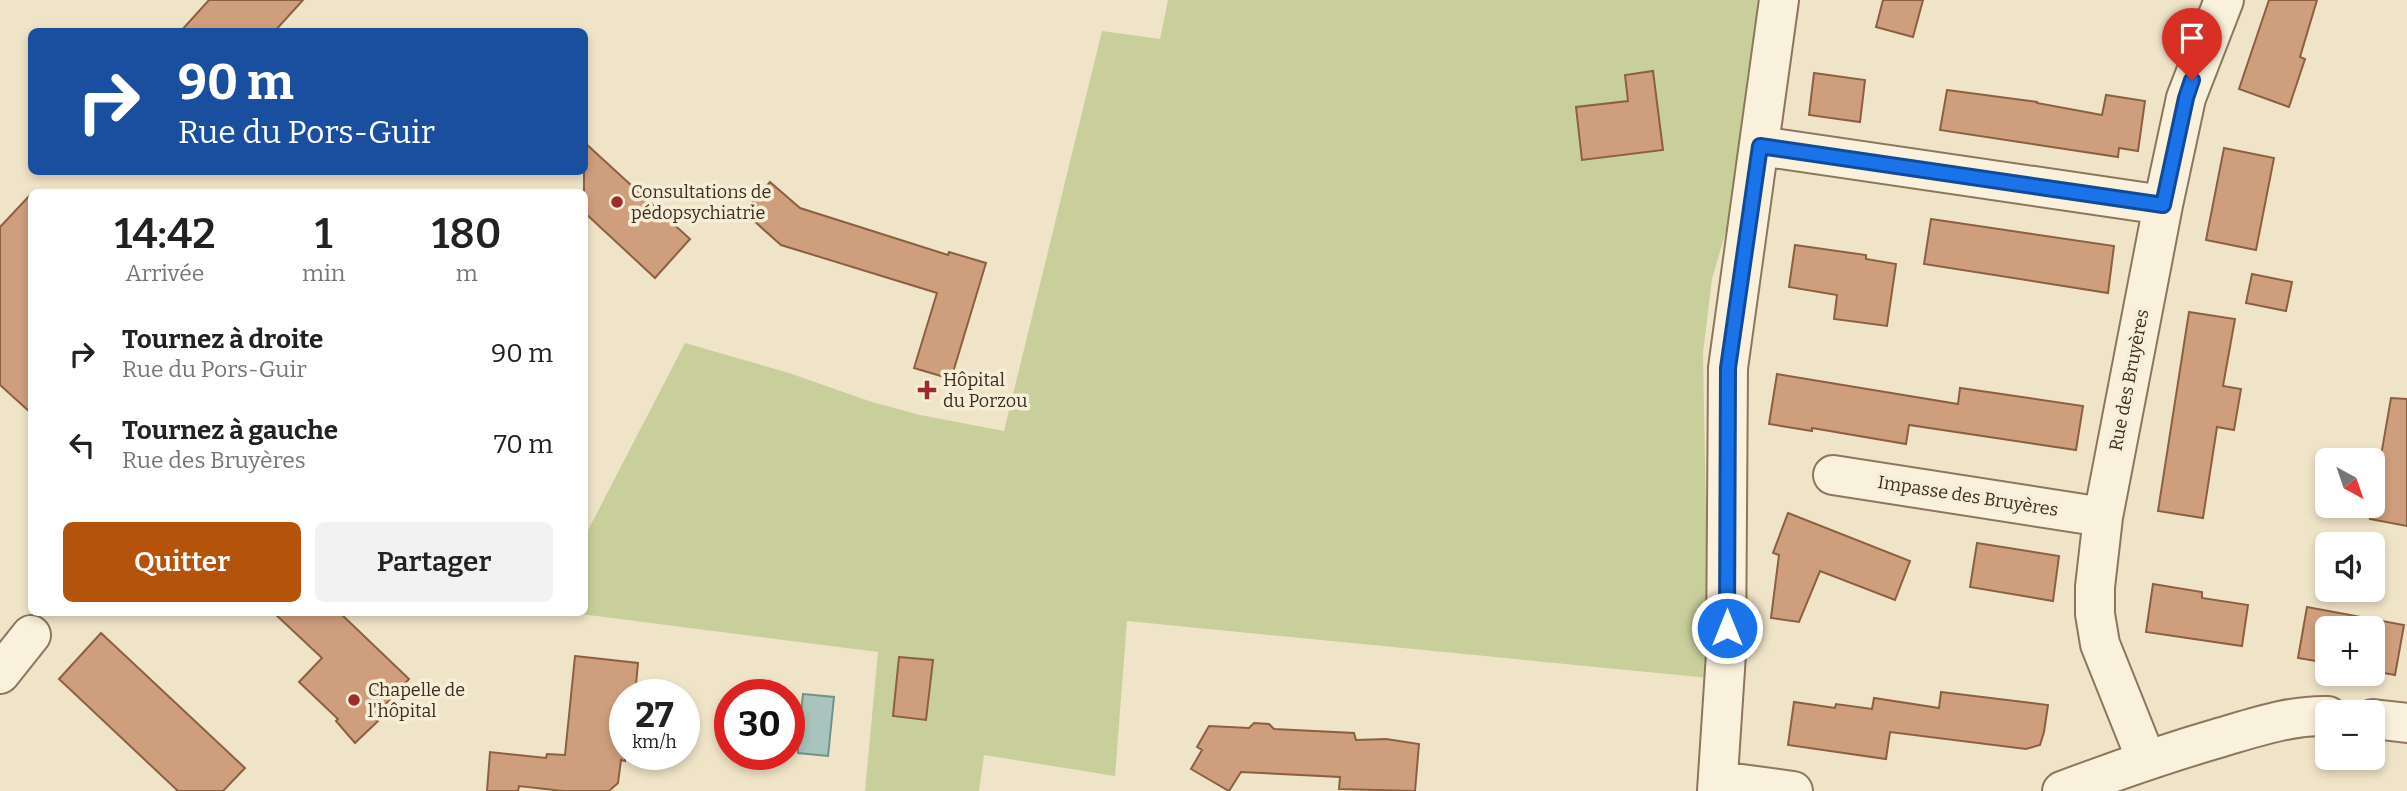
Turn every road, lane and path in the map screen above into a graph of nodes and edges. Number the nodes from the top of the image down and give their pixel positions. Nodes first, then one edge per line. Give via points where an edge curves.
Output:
1 (1779, 0) edge
2 (2224, 0) edge
3 (1760, 146) junction
4 (2163, 205) junction
5 (1833, 475) dead end
6 (2103, 517) junction
7 (31, 635) dead end
8 (0, 674) edge
9 (2315, 716) edge
10 (2385, 720) edge
11 (2407, 723) edge
12 (2146, 759) junction
13 (1718, 786) edge
14 (1793, 791) edge
15 (2062, 791) edge

1 - 3 street
2 - 4 street, Rue des Bruyères via 2186,98
3 - 4 street
3 - 13 street via 1728,368 1726,654
4 - 6 street, Rue des Bruyères
5 - 6 street, Impasse des Bruyères
6 - 12 street, Rue des Bruyères via 2096,624 2108,667
7 - 8 street
9 - 12 street via 2260,726
10 - 11 street
12 - 15 street
13 - 14 street

